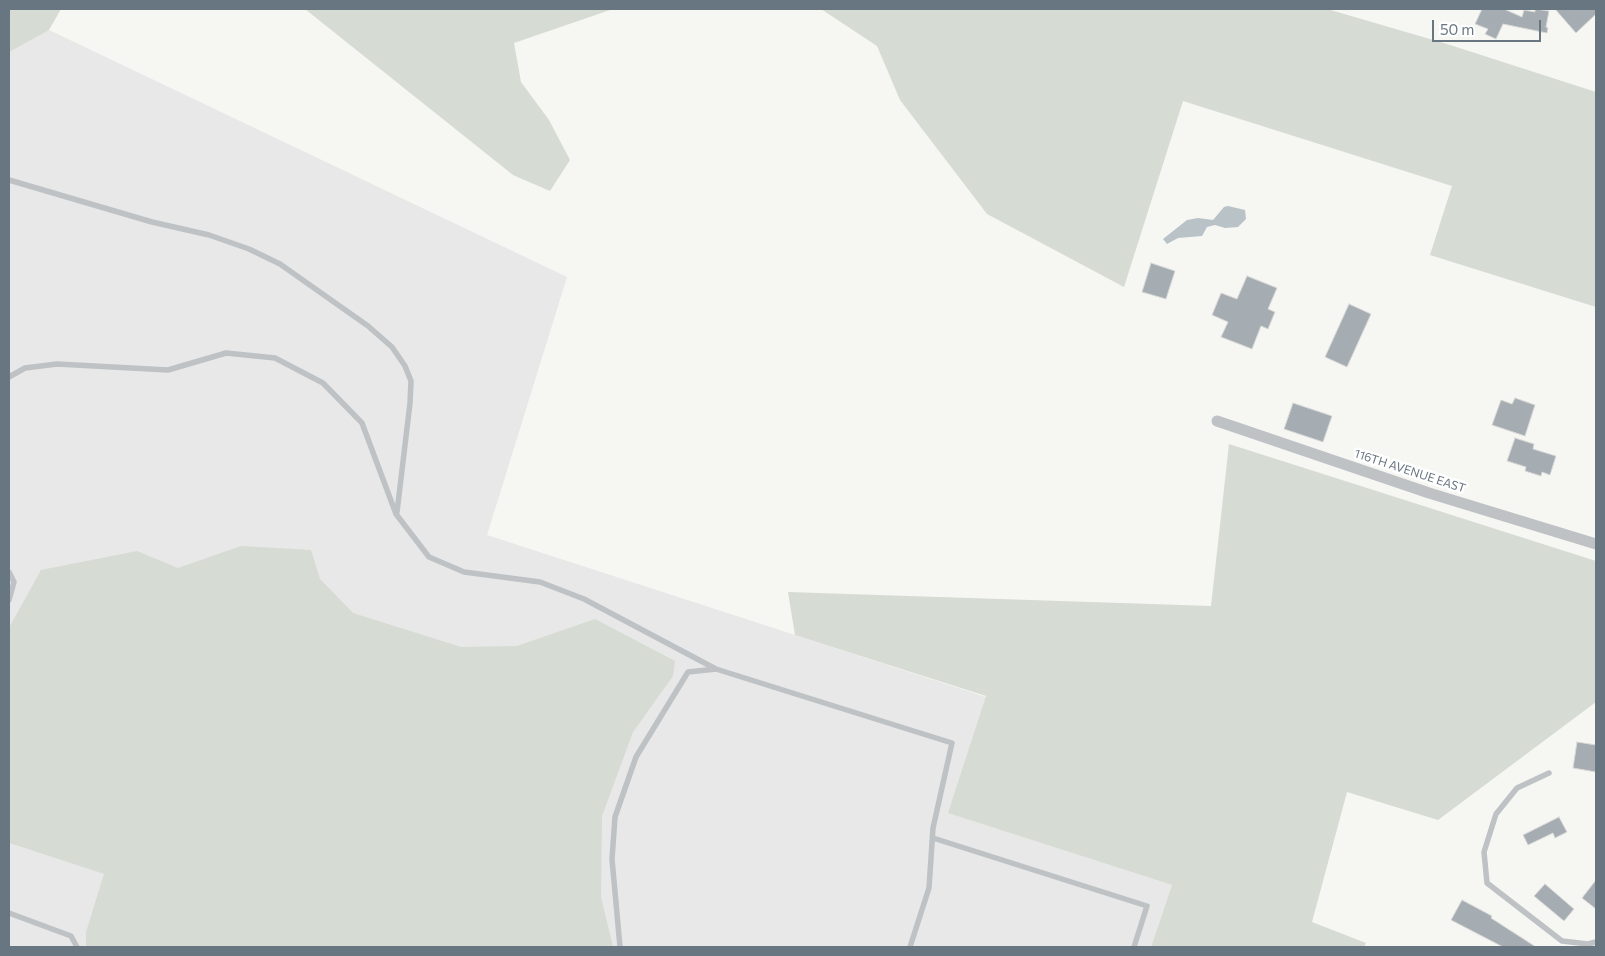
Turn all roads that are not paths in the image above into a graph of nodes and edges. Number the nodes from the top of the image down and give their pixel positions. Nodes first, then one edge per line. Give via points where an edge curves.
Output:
1 (9, 180) edge
2 (9, 377) edge
3 (1217, 421) dead end
4 (396, 514) junction
5 (1596, 544) edge
6 (9, 572) edge
7 (9, 600) edge
8 (716, 668) junction
9 (1549, 773) dead end
10 (933, 838) junction
11 (9, 913) edge
12 (1596, 942) edge
13 (77, 947) edge
14 (620, 947) edge
15 (910, 947) edge
16 (1134, 947) edge

1 - 4 lane via 249,249 280,264 368,326 392,348 406,366 411,381
2 - 4 lane via 25,368 57,364 168,370 226,352 274,358 323,383 362,423
3 - 5 street, 116TH AVENUE EAST via 1429,493
4 - 8 lane via 429,557 464,572 540,582 584,598
6 - 7 lane via 14,582
8 - 10 lane via 952,743
8 - 14 lane via 688,672 636,757 615,818 612,859
9 - 12 lane via 1517,788 1496,814 1484,852 1487,883 1562,942
10 - 15 lane via 929,888
10 - 16 lane via 1147,906
11 - 13 lane via 71,936

